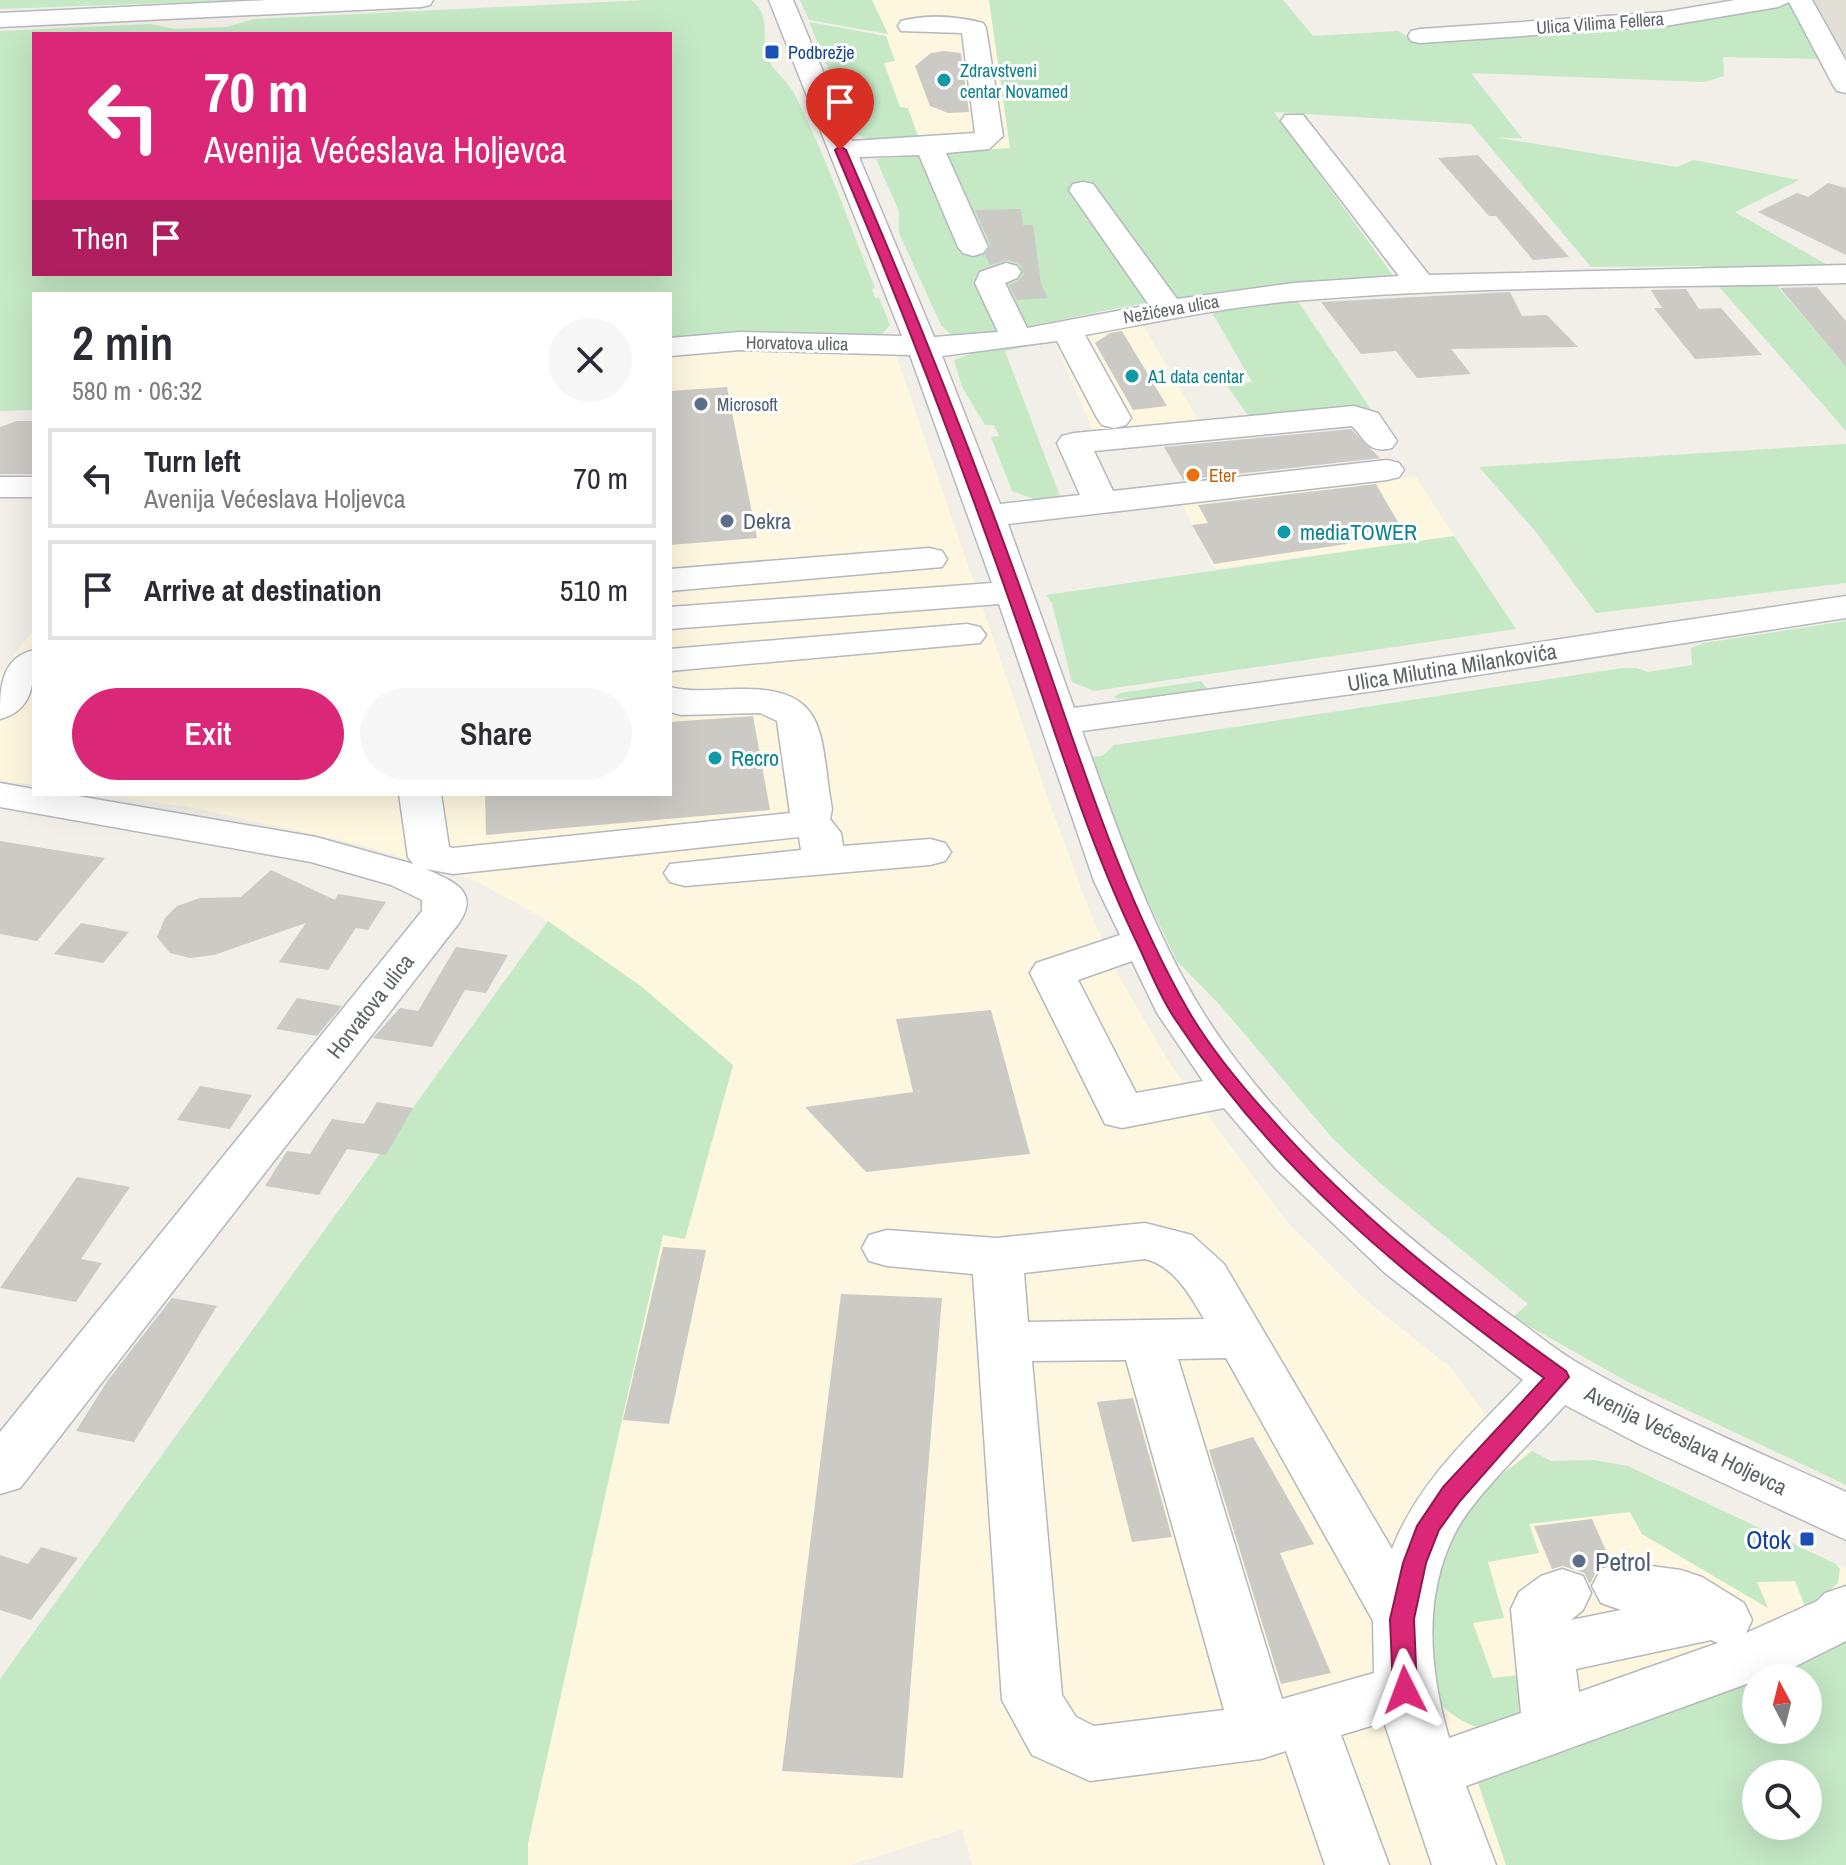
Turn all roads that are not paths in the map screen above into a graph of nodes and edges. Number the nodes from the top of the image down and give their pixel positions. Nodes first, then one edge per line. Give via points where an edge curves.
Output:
1 (421, 0) edge
2 (781, 0) edge
3 (969, 0) edge
4 (1778, 0) edge
5 (1800, 0) edge
6 (0, 20) edge
7 (910, 26) dead end
8 (976, 35) junction
9 (1420, 36) dead end
10 (929, 49) dead end
11 (1846, 85) edge
12 (1294, 121) dead end
13 (929, 146) junction
14 (840, 150) junction
15 (1083, 190) dead end
16 (973, 247) dead end
17 (1006, 272) dead end
18 (1846, 274) edge
19 (1421, 285) junction
20 (1168, 309) junction
21 (1066, 329) junction
22 (1017, 339) junction
23 (672, 347) edge
24 (924, 348) junction
25 (814, 361) dead end
26 (672, 372) edge
27 (1124, 428) junction
28 (0, 487) edge
29 (32, 487) edge
30 (1163, 495) junction
31 (1100, 502) junction
32 (987, 516) junction
33 (777, 545) dead end
34 (672, 552) edge
35 (929, 559) dead end
36 (672, 580) edge
37 (1013, 592) junction
38 (1846, 607) edge
39 (672, 618) edge
40 (967, 635) dead end
41 (672, 660) edge
42 (32, 664) edge
43 (672, 700) edge
44 (0, 707) edge
45 (1058, 722) junction
46 (0, 795) edge
47 (420, 796) edge
48 (92, 802) edge
49 (809, 820) junction
50 (930, 852) dead end
51 (823, 861) junction
52 (685, 873) dead end
53 (1144, 942) junction
54 (1233, 1088) junction
55 (887, 1248) dead end
56 (997, 1257) junction
57 (1240, 1338) junction
58 (1146, 1339) junction
59 (1004, 1342) junction
60 (1558, 1377) junction
61 (0, 1472) edge
62 (1846, 1517) edge
63 (1621, 1586) dead end
64 (1562, 1593) dead end
65 (1846, 1610) edge
66 (1714, 1615) junction
67 (1402, 1619) junction
68 (1775, 1648) junction
69 (1544, 1651) junction
70 (1405, 1690) junction
71 (1283, 1726) junction
72 (1553, 1730) junction
73 (1431, 1772) junction
74 (1357, 1865) edge
75 (1464, 1865) edge

1 - 6 street
2 - 14 street, Avenija Većeslava Holjevca
3 - 8 street
4 - 9 street, Ulica Vilima Fellera via 1665,19
5 - 11 street
7 - 8 street via 953,24
8 - 10 street
8 - 13 street via 989,136 979,143
12 - 19 street
13 - 14 street
13 - 16 street
14 - 24 street, Avenija Većeslava Holjevca
15 - 20 street
17 - 22 street via 990,283
18 - 19 street, Nežićeva ulica
19 - 20 street, Nežićeva ulica via 1294,292
20 - 21 street, Nežićeva ulica
21 - 22 street, Nežićeva ulica
21 - 27 street
22 - 24 street, Nežićeva ulica
23 - 24 street, Horvatova ulica via 755,341
24 - 32 street, Avenija Većeslava Holjevca
25 - 26 street
27 - 30 street
27 - 30 street via 1354,416 1366,420 1384,456
27 - 31 street via 1074,443
28 - 29 street
30 - 31 street
31 - 32 street
32 - 37 street, Avenija Većeslava Holjevca
33 - 34 street
35 - 36 street
37 - 39 street
37 - 45 street, Avenija Većeslava Holjevca
38 - 45 street, Ulica Milutina Milankovića
40 - 41 street
42 - 44 street
43 - 49 street via 785,705 796,719
45 - 53 street, Avenija Većeslava Holjevca via 1115,881
46 - 48 street, Horvatova ulica
47 - 49 street via 429,857 453,861 793,826
48 - 61 street, Horvatova ulica via 316,850 406,876 444,894 444,913
49 - 51 street via 820,833
50 - 51 street
51 - 52 street
53 - 54 street, Avenija Većeslava Holjevca via 1180,1013
53 - 54 street via 1052,973 1122,1112
54 - 60 street, Avenija Većeslava Holjevca via 1293,1157 1403,1260
55 - 56 street
56 - 57 street via 1145,1241 1174,1248 1206,1277
56 - 59 street
57 - 58 street
57 - 67 street
58 - 59 street
58 - 71 street
59 - 71 street via 1032,1700 1054,1736 1090,1754
60 - 62 street, Avenija Većeslava Holjevca
60 - 67 street via 1451,1494 1429,1526
63 - 66 street via 1681,1594
64 - 69 street via 1540,1609
65 - 68 street
66 - 68 street
66 - 69 street
67 - 70 street
68 - 72 street
69 - 72 street
70 - 71 street
70 - 73 street
71 - 74 street
72 - 73 street
73 - 75 street

